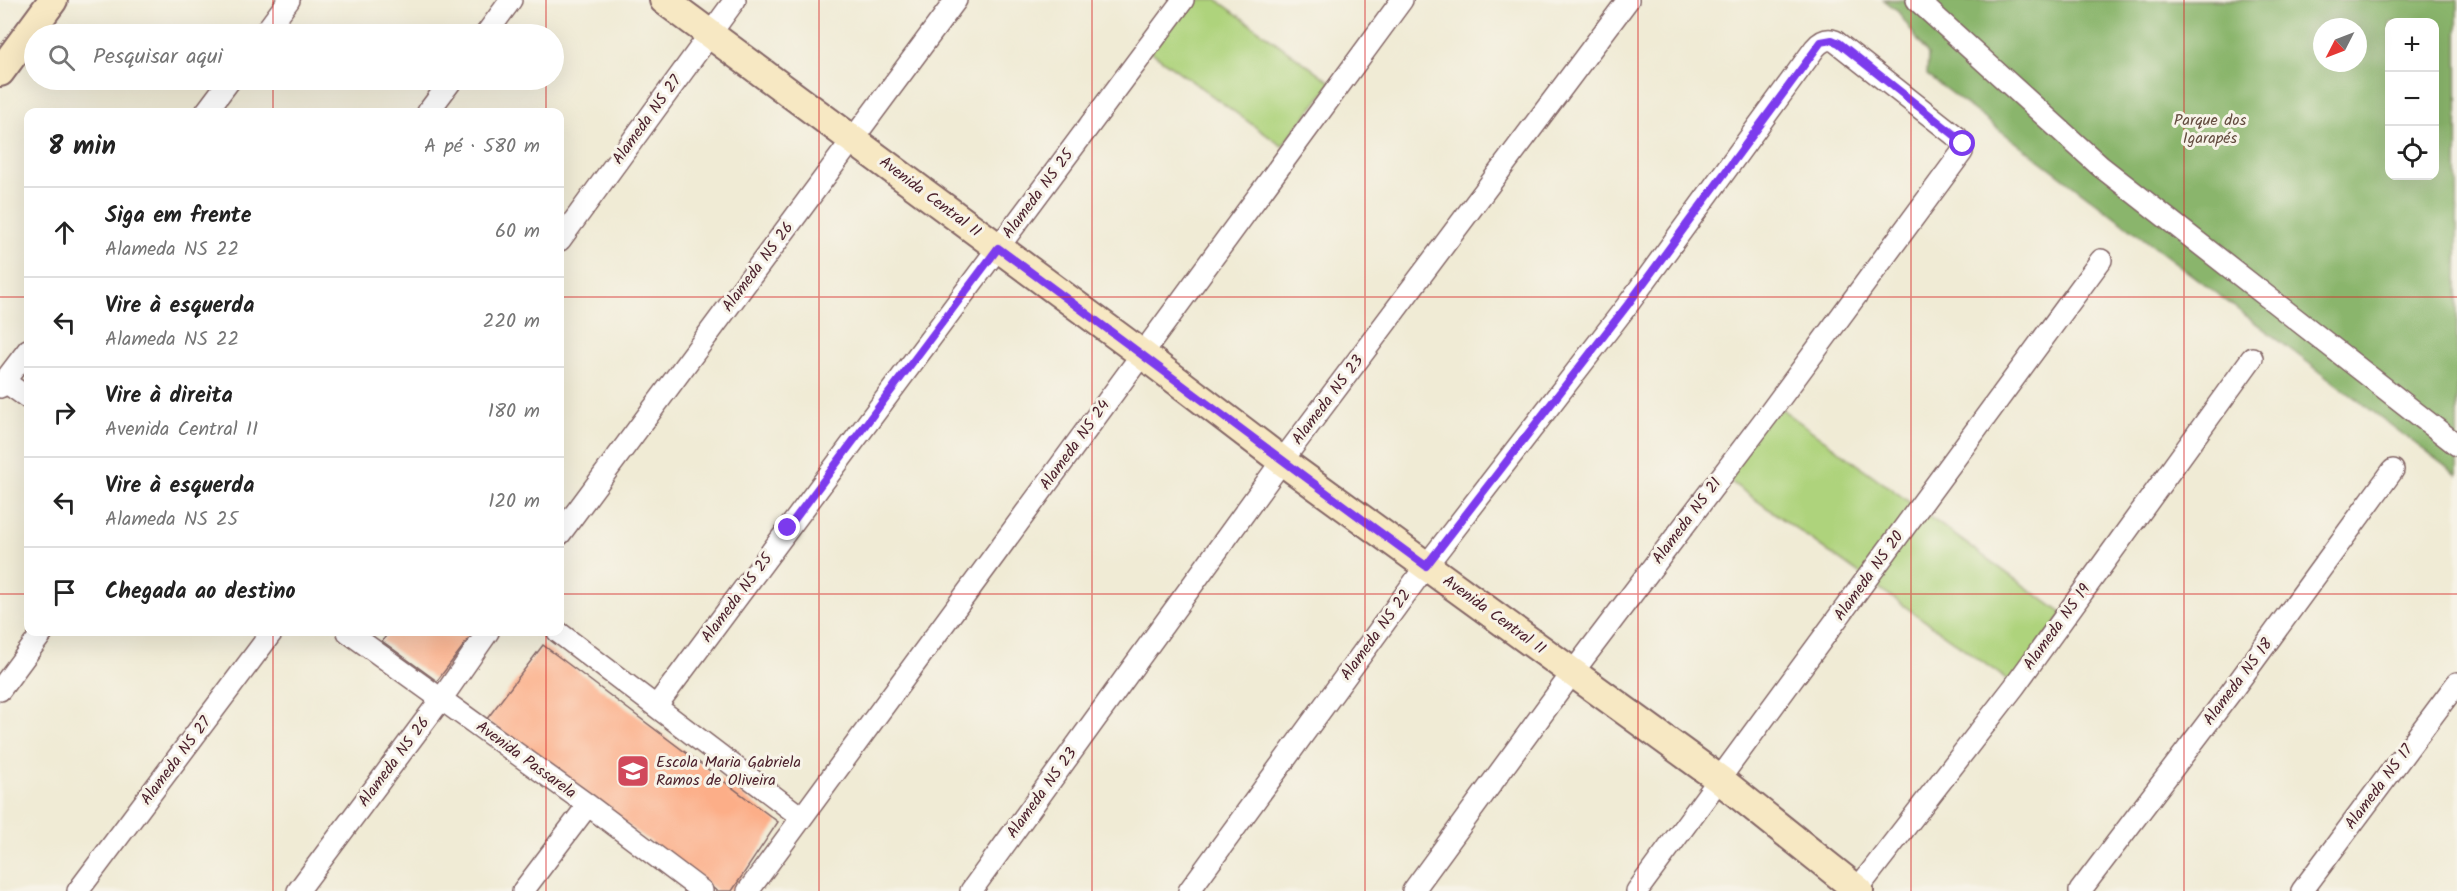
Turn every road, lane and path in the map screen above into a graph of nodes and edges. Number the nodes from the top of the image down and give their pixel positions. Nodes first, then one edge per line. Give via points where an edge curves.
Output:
1 (53, 0) edge
2 (289, 0) edge
3 (511, 0) edge
4 (664, 0) edge
5 (735, 0) edge
6 (956, 0) edge
7 (1183, 0) edge
8 (1402, 0) edge
9 (1628, 0) edge
10 (1917, 0) edge
11 (35, 24) edge
12 (271, 24) edge
13 (493, 24) edge
14 (710, 34) junction
15 (24, 39) edge
16 (0, 72) edge
17 (222, 90) edge
18 (444, 90) edge
19 (209, 108) edge
20 (431, 108) edge
21 (853, 140) junction
22 (1962, 152) joint
23 (564, 235) edge
24 (998, 248) junction
25 (2101, 260) dead end
26 (1142, 354) junction
27 (24, 355) edge
28 (2252, 358) dead end
29 (2, 384) edge
30 (24, 396) edge
31 (2457, 445) edge
32 (1282, 461) junction
33 (2393, 470) dead end
34 (564, 529) edge
35 (1426, 566) junction
36 (40, 636) edge
37 (269, 636) edge
38 (354, 636) edge
39 (485, 636) edge
40 (563, 636) edge
41 (1573, 672) junction
42 (2457, 683) edge
43 (0, 690) edge
44 (442, 699) junction
45 (657, 705) junction
46 (1719, 780) junction
47 (588, 805) junction
48 (801, 817) junction
49 (1858, 890) edge
50 (78, 891) edge
51 (298, 891) edge
52 (523, 891) edge
53 (702, 891) edge
54 (748, 891) edge
55 (971, 891) edge
56 (1189, 891) edge
57 (1413, 891) edge
58 (1636, 891) edge
59 (2080, 891) edge
60 (2302, 891) edge

1 - 11 street
2 - 12 street
3 - 13 street
4 - 14 street, Avenida Central II
5 - 14 street, Alameda NS 27
6 - 21 street, Alameda NS 26
7 - 24 street, Alameda NS 25
8 - 26 street, Alameda NS 24
9 - 32 street, Alameda NS 23
10 - 31 street via 2100,166
14 - 21 street, Avenida Central II
14 - 23 street, Alameda NS 27
15 - 16 street
17 - 19 street
18 - 20 street
21 - 24 street, Avenida Central II
21 - 34 street, Alameda NS 26
22 - 35 street, Alameda NS 22 via 1963,144 1957,137 1861,59 1835,41 1821,42 1629,303
22 - 41 street, Alameda NS 21
24 - 26 street, Avenida Central II
24 - 45 street, Alameda NS 25
25 - 46 street, Alameda NS 20
26 - 32 street, Avenida Central II
26 - 48 street, Alameda NS 24
27 - 29 street
28 - 49 street, Alameda NS 19 via 2014,687
29 - 30 street
32 - 35 street, Avenida Central II
32 - 55 street, Alameda NS 23
33 - 59 street, Alameda NS 18
35 - 41 street, Avenida Central II
35 - 56 street, Alameda NS 22
36 - 43 street
37 - 50 street, Alameda NS 27
38 - 44 street, Avenida Passarela
39 - 44 street, Alameda NS 26
40 - 45 street
41 - 46 street, Avenida Central II
41 - 57 street, Alameda NS 21
42 - 60 street, Alameda NS 17
44 - 47 street, Avenida Passarela
44 - 51 street, Alameda NS 26
45 - 48 street
46 - 49 street, Avenida Central II
46 - 58 street, Alameda NS 20
47 - 52 street
47 - 53 street, Avenida Passarela
48 - 54 street, Alameda NS 24

